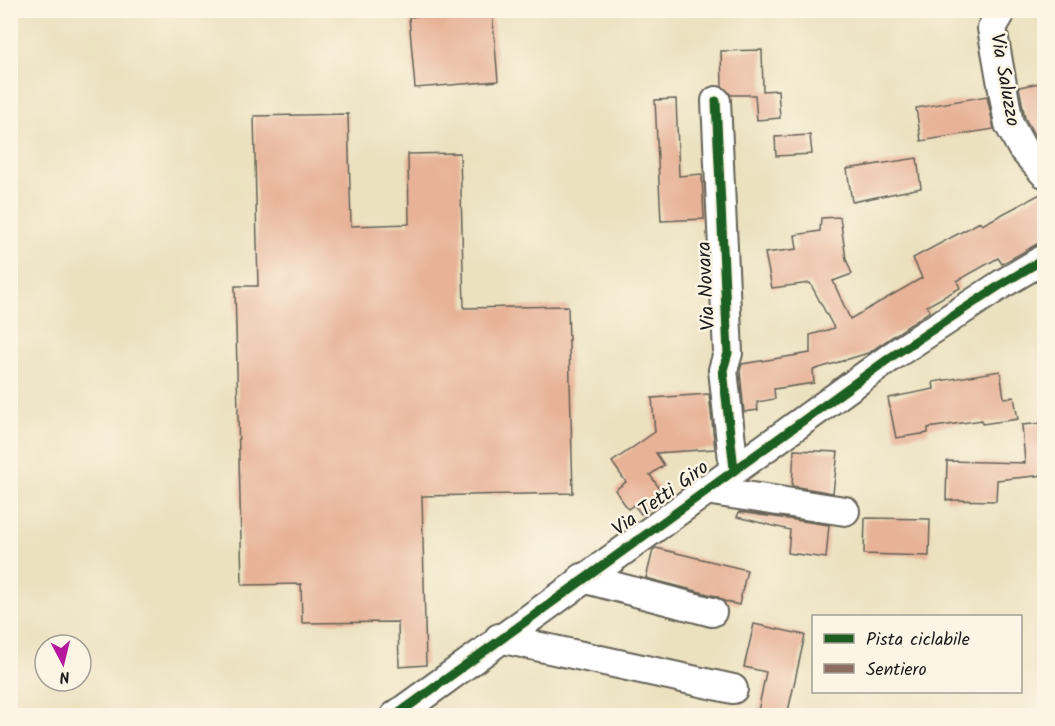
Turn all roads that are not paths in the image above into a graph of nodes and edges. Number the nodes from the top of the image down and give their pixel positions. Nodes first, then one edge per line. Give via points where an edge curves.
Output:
1 (1000, 14) dead end
2 (716, 101) dead end
3 (1044, 172) edge
4 (1044, 259) edge
5 (734, 469) junction
6 (705, 490) junction
7 (845, 511) dead end
8 (582, 579) junction
9 (712, 612) dead end
10 (499, 638) junction
11 (733, 690) dead end
12 (394, 716) edge

1 - 3 street, Via Saluzzo via 992,28 1010,124 1022,148
2 - 5 street, Via Novara via 728,353 723,370
4 - 5 street, Via Tetti Giro via 891,357
5 - 6 street, Via Tetti Giro
6 - 7 street
6 - 8 street, Via Tetti Giro
8 - 9 street
8 - 10 street, Via Tetti Giro
10 - 11 street
10 - 12 street, Via Tetti Giro

